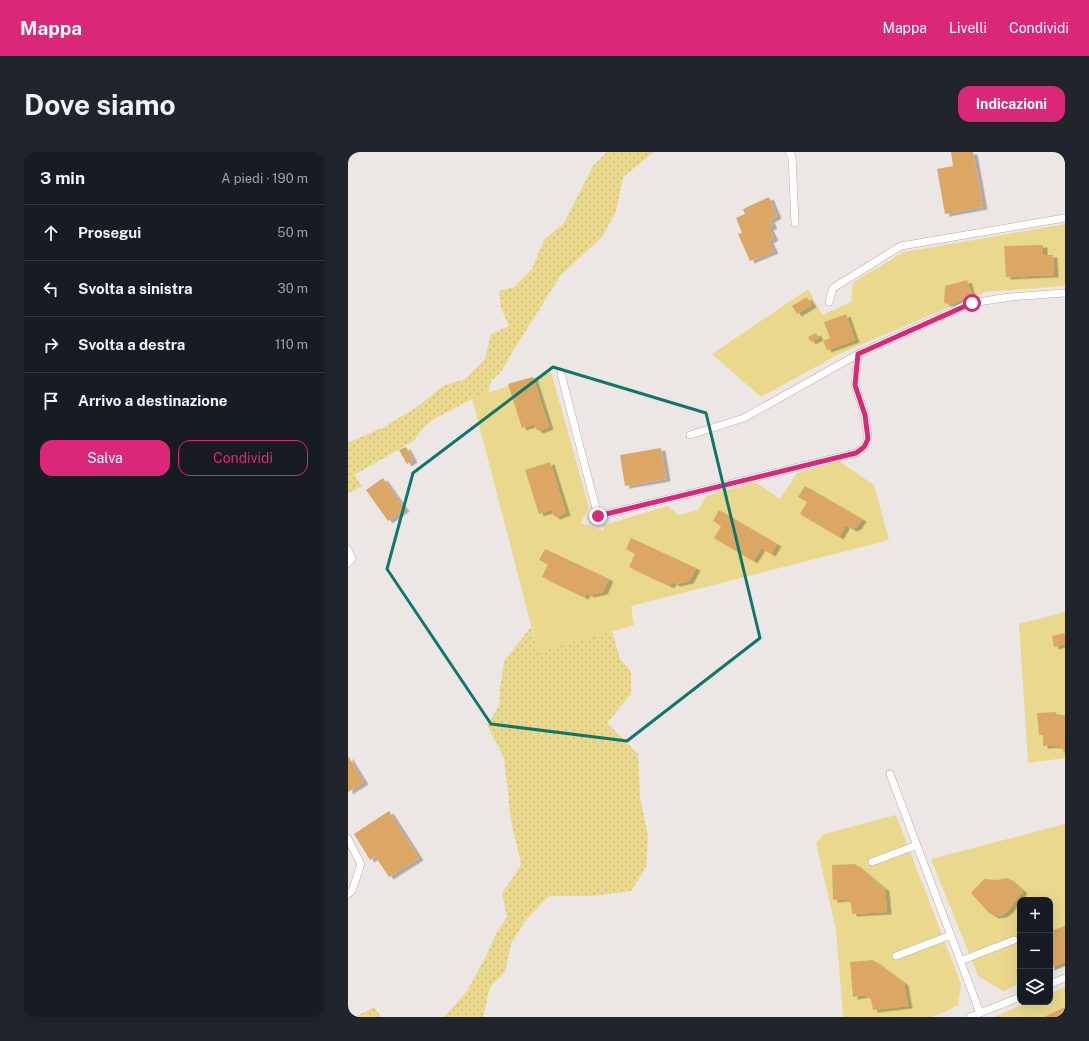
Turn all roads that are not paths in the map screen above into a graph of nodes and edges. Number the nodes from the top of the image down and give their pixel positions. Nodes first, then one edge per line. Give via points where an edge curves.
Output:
1 (789, 152) edge
2 (1065, 218) edge
3 (795, 222) dead end
4 (1065, 293) edge
5 (829, 302) dead end
6 (858, 354) junction
7 (561, 374) dead end
8 (690, 435) dead end
9 (348, 550) edge
10 (348, 563) edge
11 (890, 774) dead end
12 (348, 839) edge
13 (917, 845) junction
14 (872, 862) dead end
15 (348, 894) edge
16 (951, 935) junction
17 (1014, 940) dead end
18 (896, 956) dead end
19 (960, 961) junction
20 (1065, 978) edge
21 (1053, 983) edge
22 (1017, 998) edge
23 (980, 1013) junction
24 (970, 1017) edge

1 - 3 lane via 792,157
2 - 5 lane via 901,246 833,288
4 - 6 lane via 972,303
6 - 7 lane via 855,385 865,415 868,439 864,447 856,453 598,516
6 - 8 lane via 744,418
9 - 10 lane via 352,559
11 - 13 lane
12 - 15 lane via 361,864 352,891
13 - 14 lane
13 - 16 lane
16 - 18 lane
16 - 19 lane
17 - 19 lane
19 - 23 lane
20 - 21 lane
22 - 23 lane
23 - 24 lane

